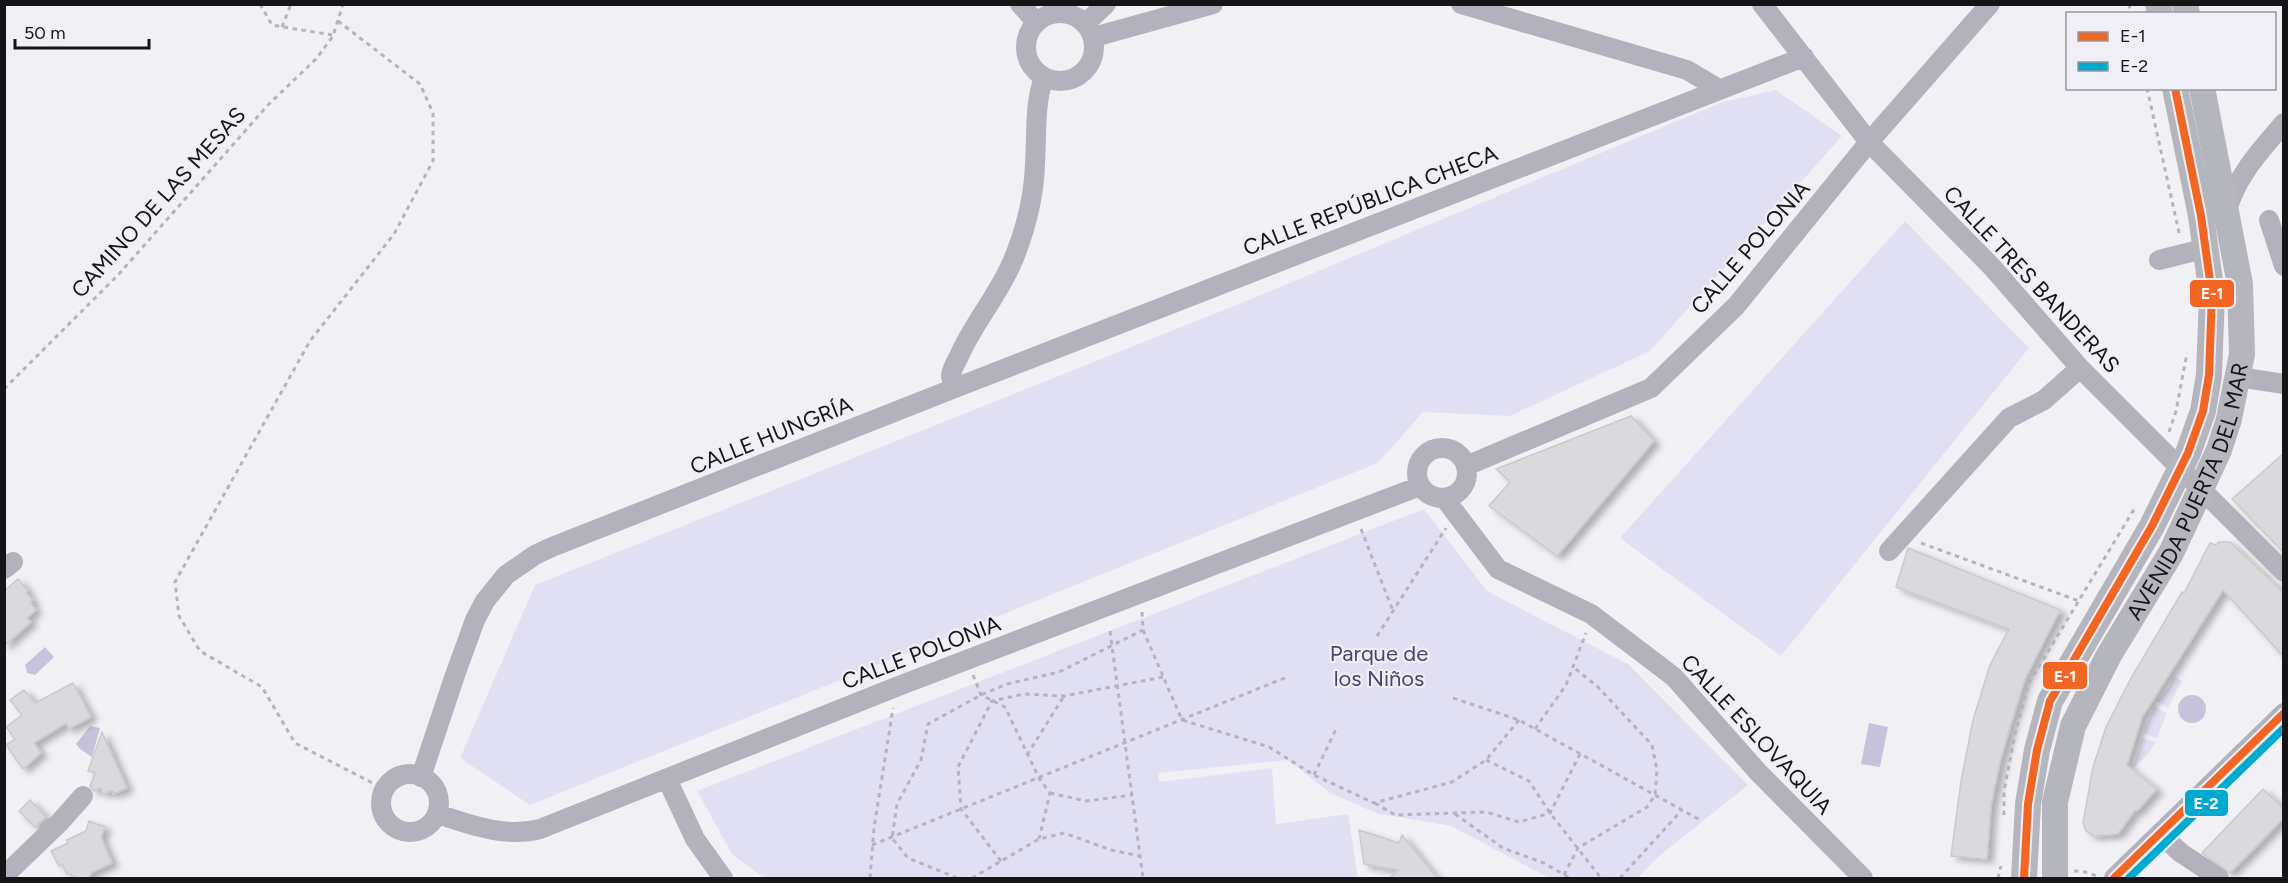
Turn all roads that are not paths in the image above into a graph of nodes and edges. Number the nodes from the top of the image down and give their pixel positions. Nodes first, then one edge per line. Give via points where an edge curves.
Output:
1 (1020, 4) edge
2 (1106, 4) edge
3 (1213, 4) edge
4 (1461, 4) edge
5 (1762, 4) edge
6 (1990, 4) edge
7 (1036, 22) junction
8 (1090, 30) junction
9 (1804, 57) junction
10 (1044, 78) junction
11 (1719, 89) junction
12 (2175, 90) edge
13 (2202, 90) edge
14 (2283, 123) edge
15 (1869, 142) junction
16 (2215, 154) junction
17 (2248, 166) junction
18 (2227, 210) junction
19 (2270, 220) dead end
20 (2195, 251) junction
21 (2159, 260) dead end
22 (2283, 266) edge
23 (2080, 368) junction
24 (2238, 377) junction
25 (2283, 384) edge
26 (955, 388) junction
27 (1466, 466) junction
28 (1420, 486) junction
29 (1449, 505) junction
30 (1889, 551) dead end
31 (2283, 572) edge
32 (2283, 713) edge
33 (421, 777) junction
34 (667, 778) junction
35 (83, 796) dead end
36 (437, 814) junction
37 (2161, 835) junction
38 (4, 876) edge
39 (723, 879) edge
40 (1863, 879) edge
41 (2024, 879) edge
42 (2055, 879) edge
43 (2114, 879) edge
44 (2219, 879) edge

1 - 7 street
2 - 8 street
3 - 8 street
4 - 11 street via 1687,70
5 - 9 street, CALLE TRES BANDERAS
6 - 15 street, CALLE POLONIA
7 - 8 street via 1056,13 1077,16
7 - 10 street via 1026,41 1026,52 1035,71
8 - 10 street via 1095,49 1087,70 1066,81
9 - 11 street, CALLE REPÚBLICA CHECA
9 - 15 street, CALLE TRES BANDERAS
10 - 26 street via 1026,225 1005,279 953,369 951,381
11 - 26 street, CALLE REPÚBLICA CHECA
12 - 20 main road, AVENIDA PUERTA DEL MAR
13 - 16 main road, AVENIDA PUERTA DEL MAR
14 - 17 street
15 - 23 street, CALLE TRES BANDERAS via 1992,267
15 - 27 street, CALLE POLONIA via 1736,306 1651,388
16 - 17 street via 2229,167
16 - 18 main road, AVENIDA PUERTA DEL MAR
17 - 18 street via 2233,190
18 - 24 main road, AVENIDA PUERTA DEL MAR via 2240,284 2242,354
19 - 22 street
20 - 21 street
20 - 41 main road, AVENIDA PUERTA DEL MAR via 2212,296 2209,375 2203,411 2188,453 2152,526 2050,701 2028,804
23 - 30 street via 2044,400 2009,418
23 - 31 street, CALLE TRES BANDERAS
24 - 25 street
24 - 42 main road, AVENIDA PUERTA DEL MAR via 2219,450 2171,553 2109,655 2073,726 2055,802
26 - 33 street, CALLE HUNGRÍA via 552,547 520,564 495,587 475,620
27 - 28 street via 1456,452 1431,450 1419,462
27 - 29 street via 1463,487
28 - 29 street
28 - 34 street, CALLE POLONIA
29 - 40 street, CALLE ESLOVAQUIA via 1498,569 1594,616 1674,677 1757,771
32 - 37 street
33 - 36 street via 439,796
33 - 36 street via 399,776 384,789 382,813 394,828 403,832 432,822
34 - 36 street, CALLE POLONIA via 527,832 496,832
34 - 39 street via 695,839
35 - 38 street
37 - 43 street
37 - 44 street

